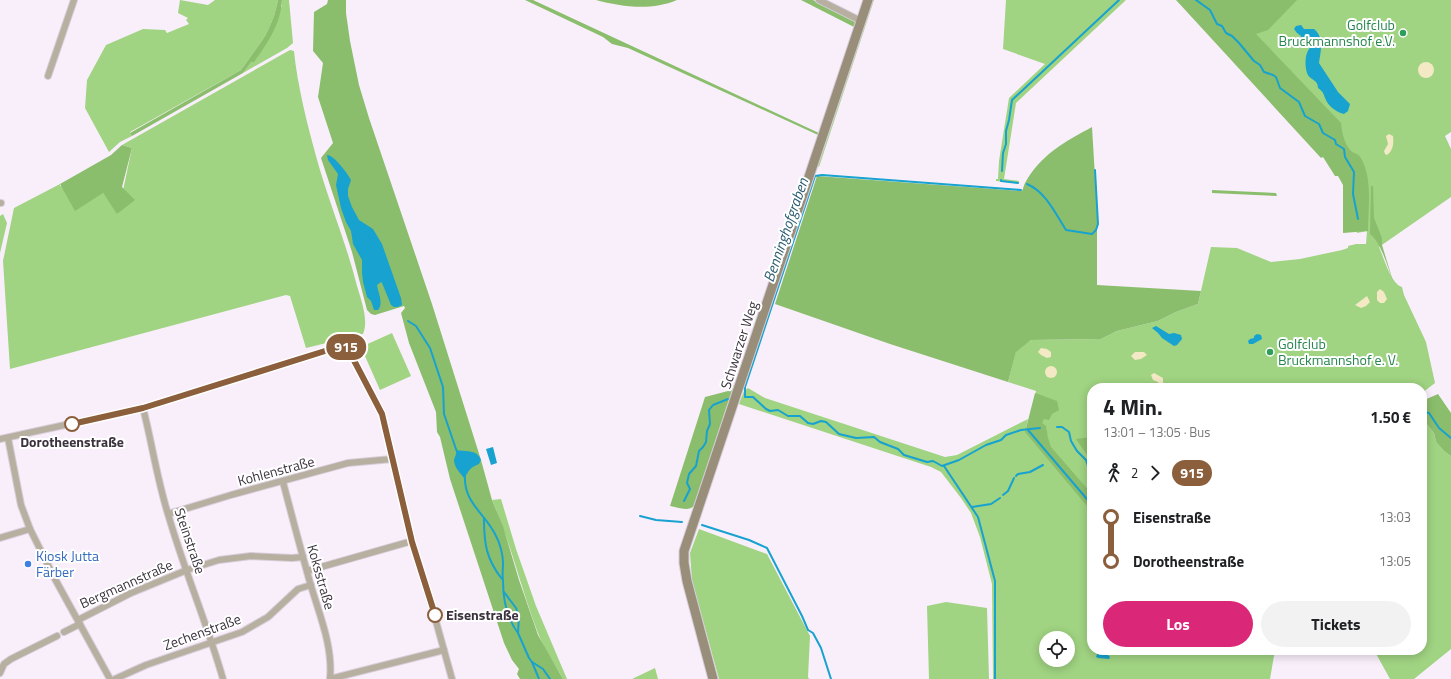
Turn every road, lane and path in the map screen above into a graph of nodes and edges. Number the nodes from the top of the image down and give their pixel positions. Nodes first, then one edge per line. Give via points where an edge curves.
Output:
1 (74, 0) edge
2 (819, 0) edge
3 (868, 0) edge
4 (861, 21) junction
5 (48, 76) dead end
6 (143, 408) junction
7 (8, 438) junction
8 (0, 439) edge
9 (392, 459) junction
10 (283, 482) junction
11 (168, 514) junction
12 (30, 529) junction
13 (0, 538) edge
14 (412, 542) junction
15 (303, 557) junction
16 (187, 570) junction
17 (307, 571) junction
18 (311, 585) junction
19 (79, 622) junction
20 (64, 632) dead end
21 (57, 636) dead end
22 (212, 642) junction
23 (444, 650) junction
24 (0, 673) edge
25 (110, 679) edge
26 (115, 679) edge
27 (223, 679) edge
28 (330, 679) edge
29 (452, 679) edge
30 (713, 679) edge

1 - 5 street
2 - 4 street
3 - 4 street, Schwarzer Weg
4 - 30 street, Schwarzer Weg via 684,551 687,581
6 - 7 street
6 - 9 street via 341,346 347,347 382,414
6 - 11 street, Steinstraße
7 - 8 street
7 - 12 street via 21,505
9 - 10 street, Kohlenstraße via 348,464
9 - 14 street
10 - 11 street, Kohlenstraße
10 - 15 street, Koksstraße
11 - 16 street, Steinstraße
12 - 13 street
12 - 19 street
14 - 17 street
14 - 23 street
15 - 16 street, Bergmannstraße via 251,556 219,560
15 - 17 street, Koksstraße
16 - 19 street, Bergmannstraße via 131,592
16 - 22 street, Steinstraße
17 - 18 street, Koksstraße
18 - 22 street, Zechenstraße via 298,589 268,617 242,632
18 - 28 street, Koksstraße via 328,642
19 - 20 street, Bergmannstraße
19 - 25 street
21 - 24 street via 11,659 4,664
22 - 26 street, Zechenstraße via 146,665
22 - 27 street, Steinstraße
23 - 28 street
23 - 29 street

